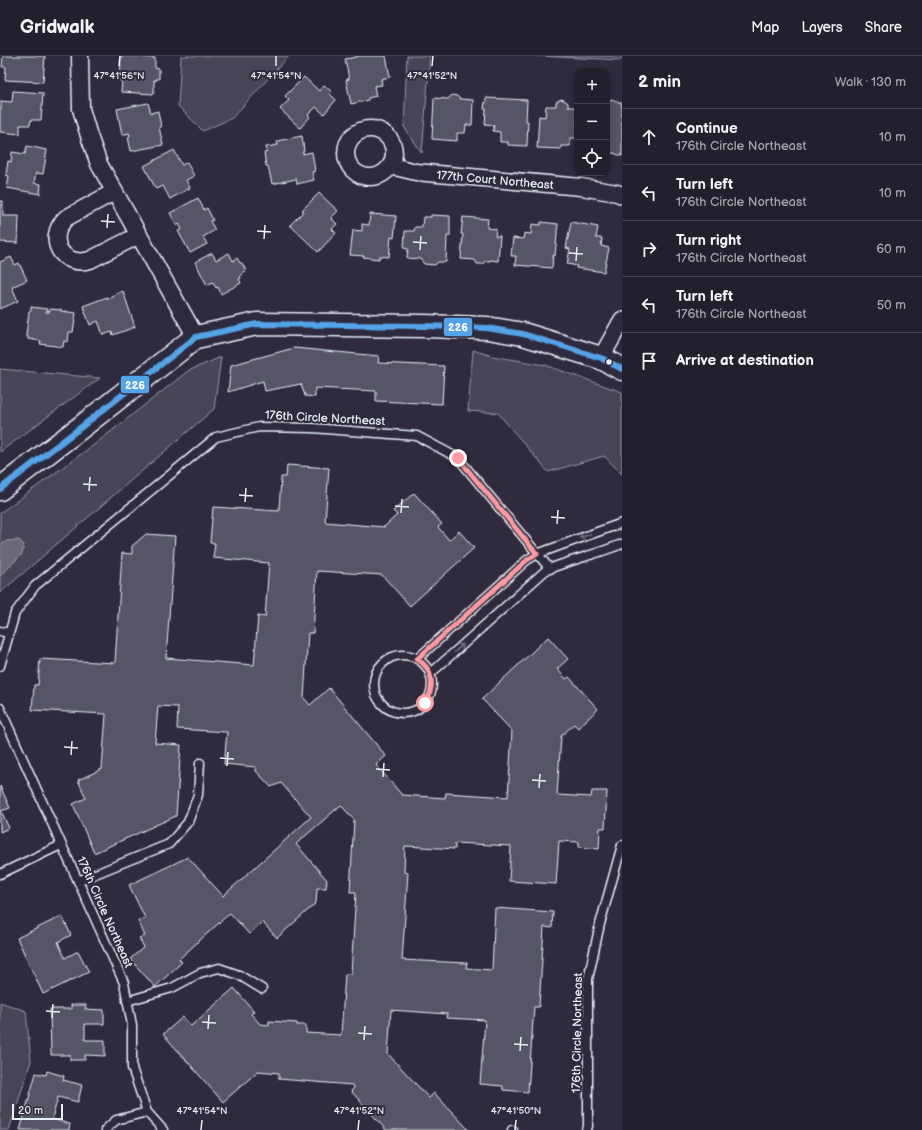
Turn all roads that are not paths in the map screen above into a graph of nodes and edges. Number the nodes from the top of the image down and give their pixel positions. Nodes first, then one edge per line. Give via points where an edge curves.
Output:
1 (80, 56) edge
2 (391, 166) dead end
3 (114, 192) junction
4 (622, 195) edge
5 (139, 235) junction
6 (622, 320) edge
7 (196, 337) junction
8 (601, 358) junction
9 (622, 369) edge
10 (0, 489) edge
11 (622, 523) edge
12 (622, 544) edge
13 (537, 554) junction
14 (550, 569) junction
15 (0, 631) edge
16 (9, 634) junction
17 (417, 659) junction
18 (0, 666) edge
19 (430, 674) junction
20 (0, 708) edge
21 (200, 763) dead end
22 (62, 845) junction
23 (622, 845) edge
24 (619, 870) edge
25 (0, 874) edge
26 (78, 881) junction
27 (262, 989) dead end
28 (127, 1001) junction
29 (147, 1112) junction
30 (105, 1130) edge
31 (163, 1130) edge
32 (587, 1130) edge

1 - 3 street via 81,109 99,164
2 - 4 street, 177th Court Northeast via 416,172 581,188
3 - 5 street
3 - 5 street via 66,218 56,234 57,246 65,257 84,262
5 - 7 street
6 - 8 street
7 - 8 street via 257,324 487,328 523,334
7 - 10 street
8 - 9 street
11 -> 13 lane
12 - 14 lane
13 - 14 lane, 176th Circle Northeast
13 - 16 lane, 176th Circle Northeast via 458,458 417,436 312,428 259,427 216,437 35,586 15,612
13 - 17 lane via 527,560
19 -> 14 lane via 538,576
15 - 16 lane
16 - 18 lane, 176th Circle Northeast
17 - 19 lane via 425,665
17 - 19 lane via 412,656 395,656 382,665 375,680 377,696 381,703 395,712 411,712 419,708 425,703 432,688
20 - 22 lane, 176th Circle Northeast
21 - 26 lane via 198,795 188,822 168,844
22 - 25 lane
22 - 26 lane, 176th Circle Northeast
23 - 24 lane, 176th Circle Northeast
24 - 32 lane, 176th Circle Northeast via 600,924 588,980
26 - 28 lane, 176th Circle Northeast via 124,983
27 - 28 lane via 239,975 219,968 200,973 172,988
28 - 29 lane, 176th Circle Northeast via 132,1025 132,1068
29 - 30 lane via 116,1120
29 - 31 lane, 176th Circle Northeast

